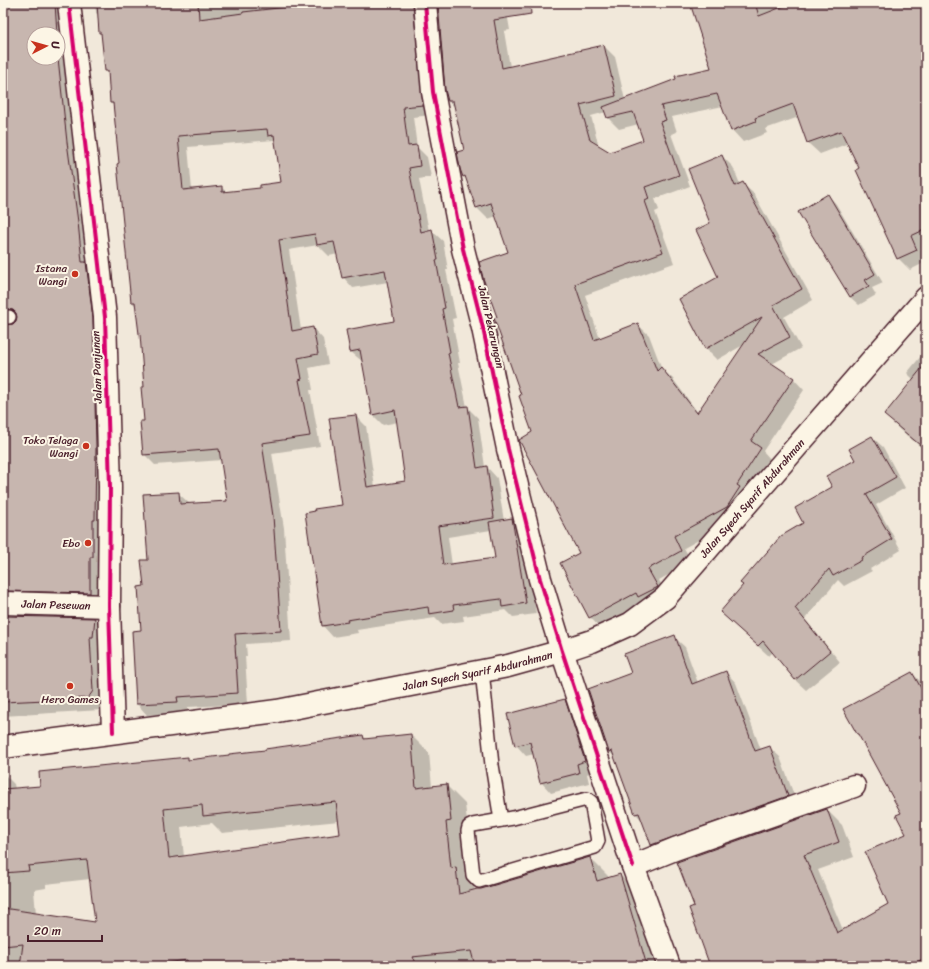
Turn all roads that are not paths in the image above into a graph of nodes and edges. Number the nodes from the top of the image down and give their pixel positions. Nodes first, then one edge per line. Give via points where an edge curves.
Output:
1 (69, 3) edge
2 (425, 3) edge
3 (926, 298) edge
4 (3, 603) edge
5 (109, 606) junction
6 (562, 651) junction
7 (482, 671) junction
8 (113, 732) junction
9 (3, 747) edge
10 (854, 786) dead end
11 (501, 820) junction
12 (633, 866) junction
13 (669, 966) edge

1 - 5 street, Jalan Panjunan via 100,317 110,487
2 - 6 street, Jalan Pekarungan via 433,92 463,249 483,328 511,464 540,579
3 - 6 street, Jalan Syech Syarif Abdurahman via 665,598 630,624
4 - 5 street, Jalan Pesewan
5 - 8 street, Jalan Panjunan
6 - 7 street, Jalan Syech Syarif Abdurahman
6 - 12 street, Jalan Pekarungan
7 - 8 street, Jalan Syech Syarif Abdurahman via 277,711
7 - 11 lane
8 - 9 street, Jalan Syech Syarif Abdurahman
10 - 12 street via 674,849
11 - 11 lane via 587,799 591,802 598,841 595,848 479,881 473,875 469,827
12 - 13 street, Jalan Pekarungan

